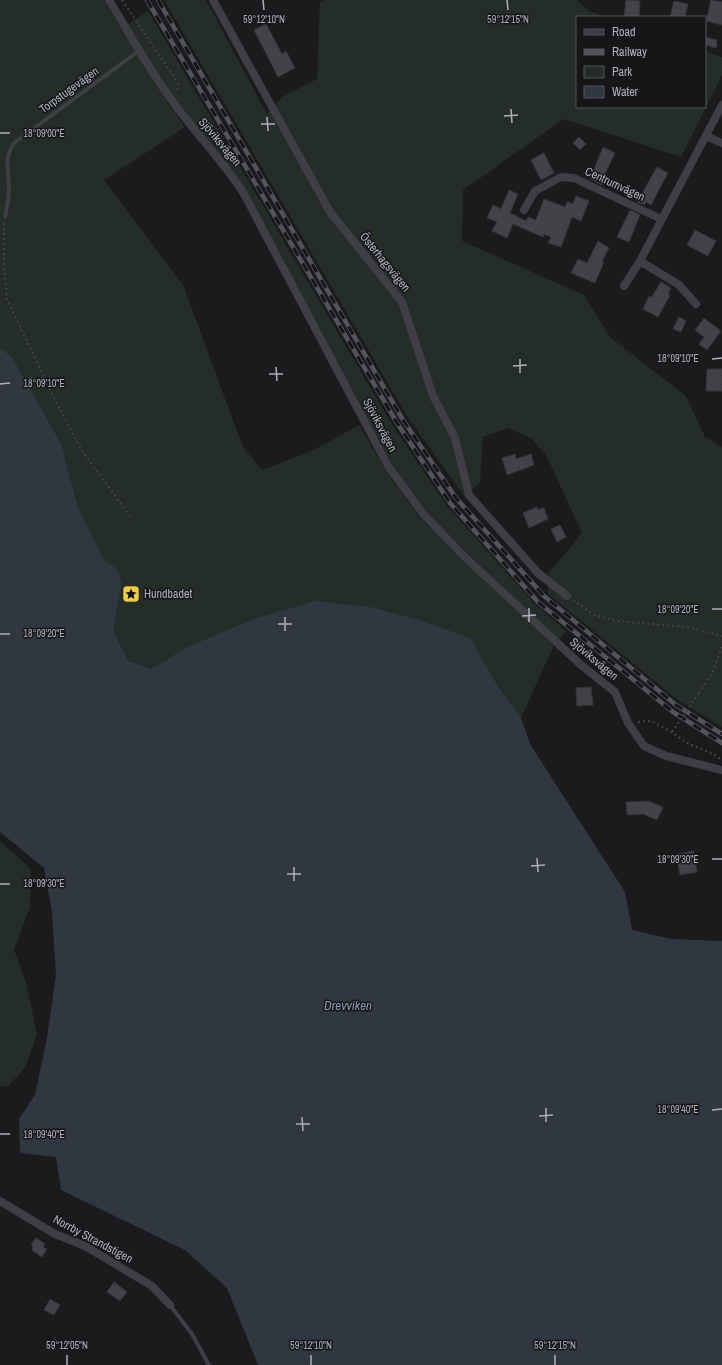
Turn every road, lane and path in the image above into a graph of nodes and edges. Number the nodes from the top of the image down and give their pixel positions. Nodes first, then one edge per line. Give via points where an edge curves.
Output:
1 (109, 0) edge
2 (122, 0) edge
3 (213, 0) edge
4 (140, 50) junction
5 (171, 100) junction
6 (722, 105) edge
7 (706, 136) junction
8 (722, 143) edge
9 (524, 210) dead end
10 (4, 217) joint
11 (661, 219) junction
12 (640, 261) junction
13 (624, 286) dead end
14 (696, 304) dead end
15 (130, 516) dead end
16 (567, 596) joint
17 (722, 636) edge
18 (722, 647) edge
19 (628, 723) junction
20 (672, 732) junction
21 (722, 760) edge
22 (722, 770) edge
23 (0, 1201) edge
24 (170, 1305) joint
25 (209, 1365) edge

1 - 4 street, Sjöviksvägen
2 - 5 path via 178,83 178,92
3 - 16 street, Österhagsvägen via 330,212 402,302 433,396 455,438 469,495 538,573
4 - 5 street, Sjöviksvägen
4 - 10 lane, Torpstugevägen via 14,143 8,152 6,164 8,204
5 - 19 street, Sjöviksvägen via 226,167 244,194 388,466 423,514 464,556 581,665 615,692
6 - 7 street
7 - 8 street
7 - 11 street
9 - 11 street, Centrumvägen via 535,191 561,177 574,178
10 - 15 path via 7,299 82,451
11 - 12 street
12 - 13 street
12 - 14 street via 679,285
16 - 17 path via 594,615 617,621 688,626
18 - 20 path, bridge via 712,673
19 - 20 path via 651,721
19 - 22 street, Sjöviksvägen via 644,746 666,756
20 - 21 path via 685,742 715,754
23 - 24 street, Norrby Strandstigen via 55,1234 85,1246 152,1286
24 - 25 lane via 192,1334

